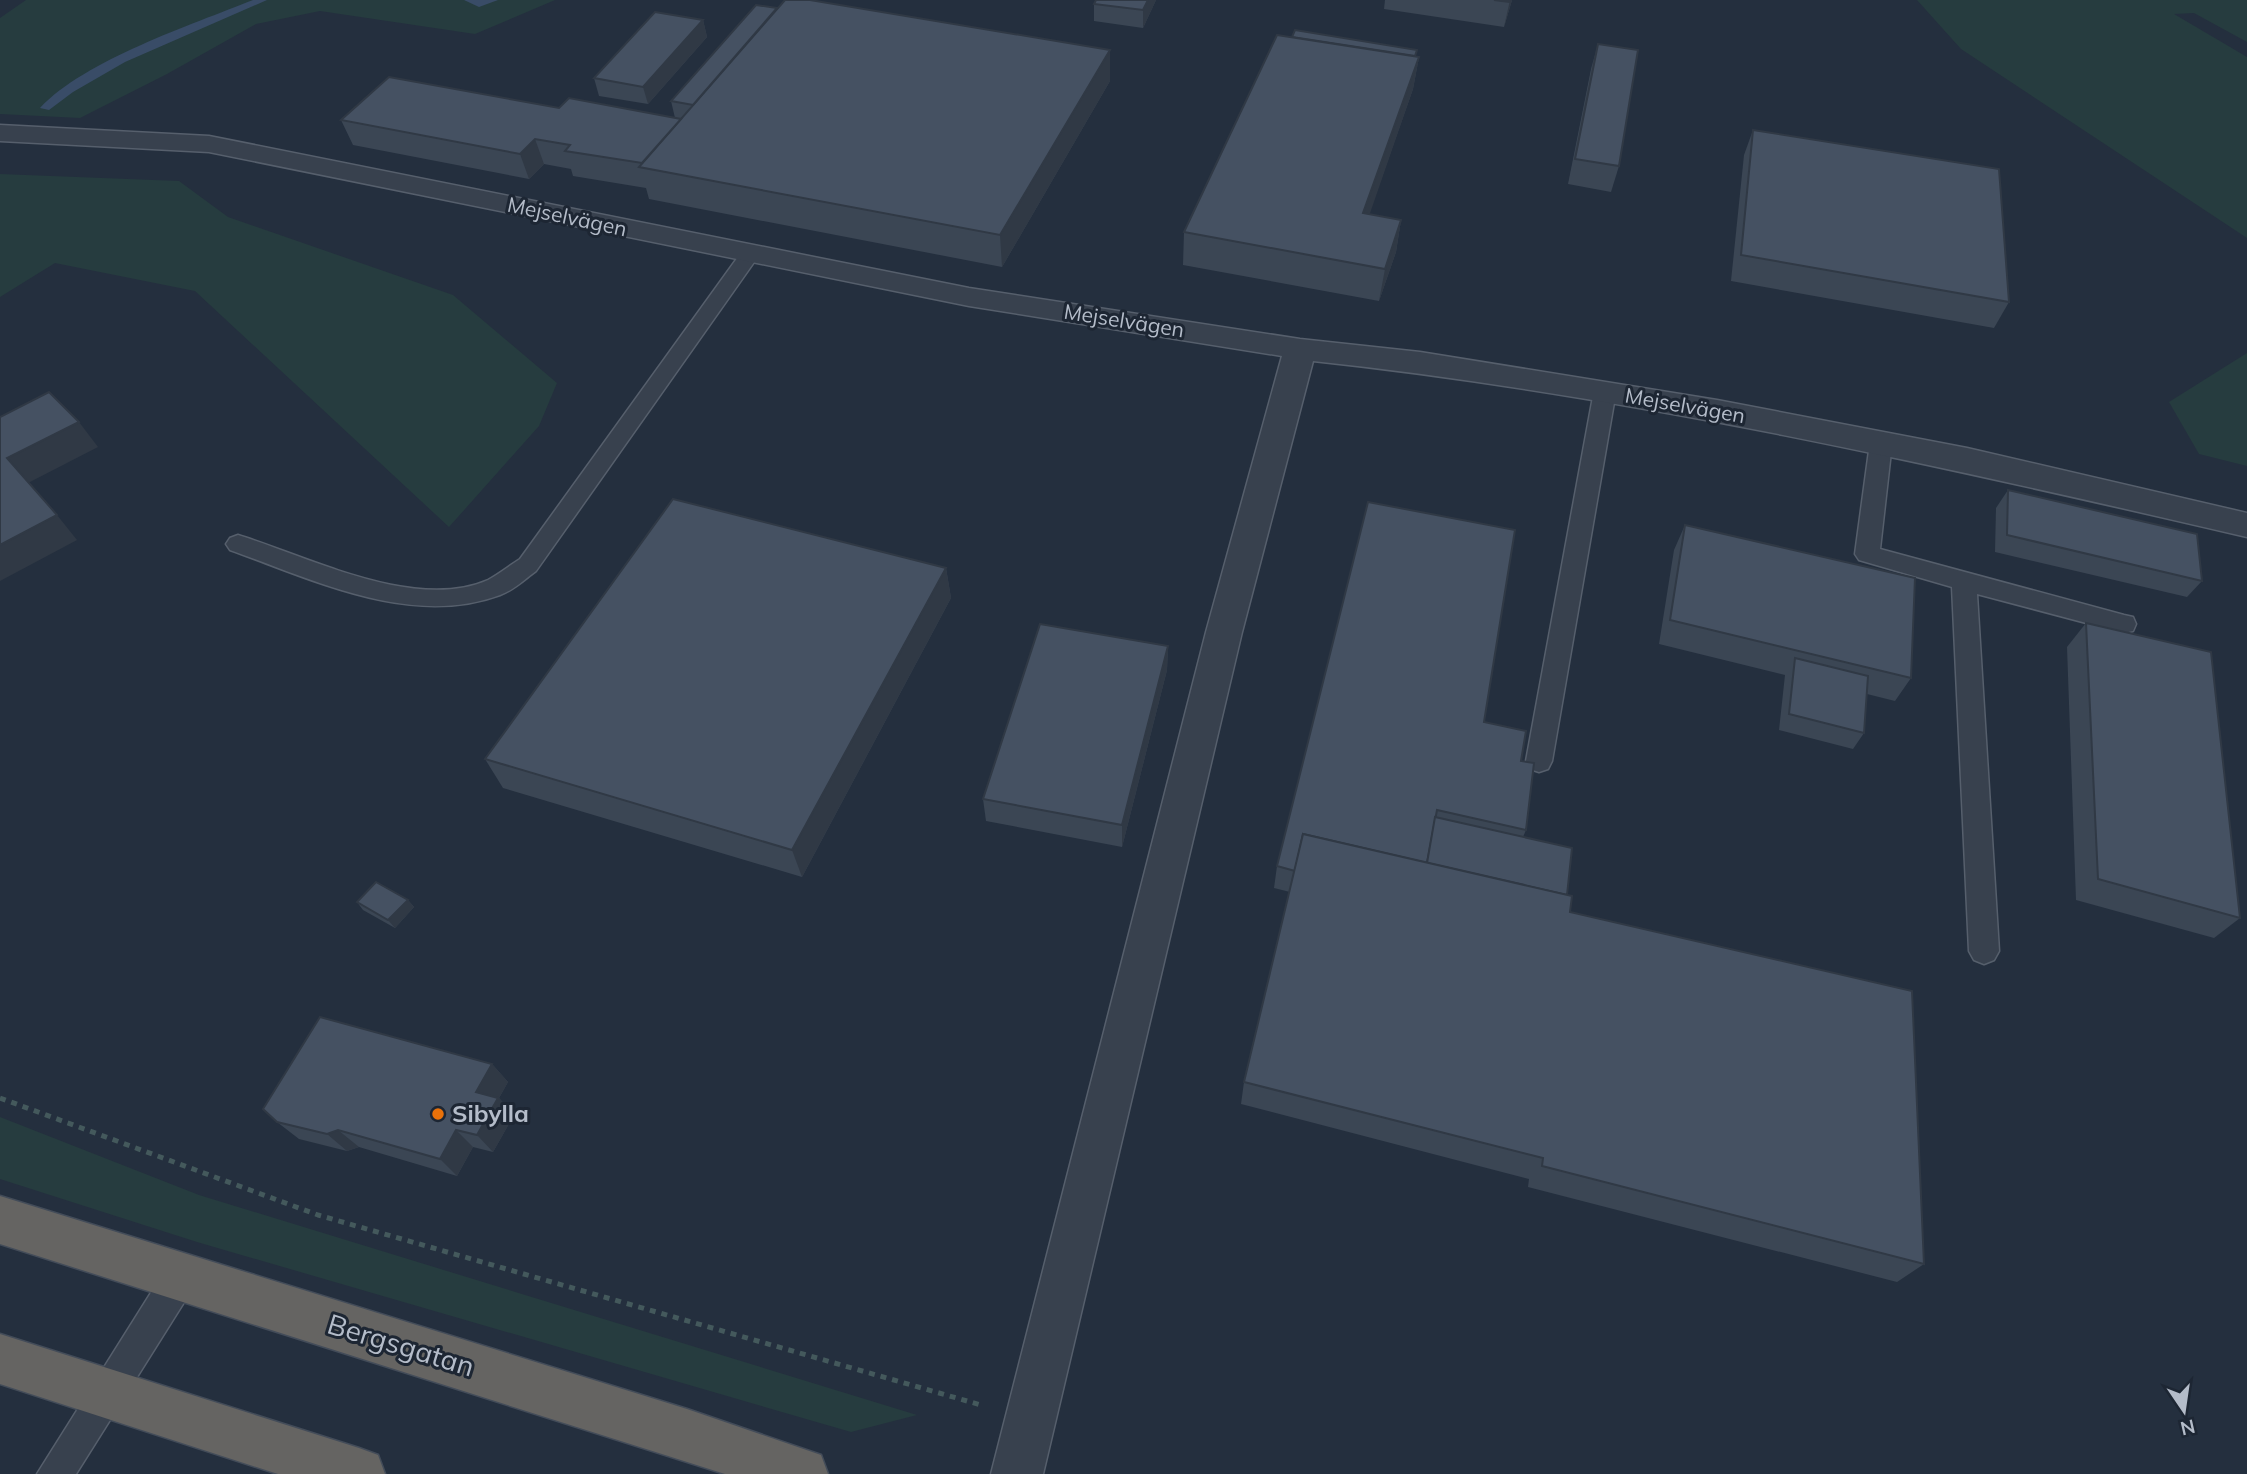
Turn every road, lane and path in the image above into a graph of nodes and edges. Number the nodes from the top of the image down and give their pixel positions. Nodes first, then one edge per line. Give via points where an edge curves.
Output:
1 (0, 133) edge
2 (750, 254) junction
3 (1300, 349) junction
4 (1605, 391) junction
5 (1881, 443) junction
6 (2247, 525) edge
7 (238, 544) dead end
8 (1964, 581) junction
9 (2124, 624) dead end
10 (1539, 761) dead end
11 (1984, 951) dead end
12 (0, 1098) edge
13 (0, 1220) edge
14 (181, 1276) junction
15 (0, 1359) edge
16 (107, 1392) junction
17 (1032, 1420) junction
18 (55, 1474) edge
19 (359, 1474) edge
20 (802, 1474) edge
21 (1017, 1474) edge

1 - 2 street, Mejselvägen via 209,144
2 - 3 street, Mejselvägen via 969,297
2 - 7 lane via 528,565 491,588 441,599 391,594
3 - 4 street, Mejselvägen
3 - 17 street via 1214,673
4 - 5 street, Mejselvägen
4 - 10 lane
5 - 6 street, Mejselvägen
5 - 8 lane via 1867,554
8 - 9 lane
8 - 11 lane
12 - 17 path via 318,1214
13 - 14 highway, Bergsgatan
14 - 16 lane
14 - 20 highway, Bergsgatan
15 - 16 highway
16 - 18 lane
16 - 19 highway
17 - 21 street

